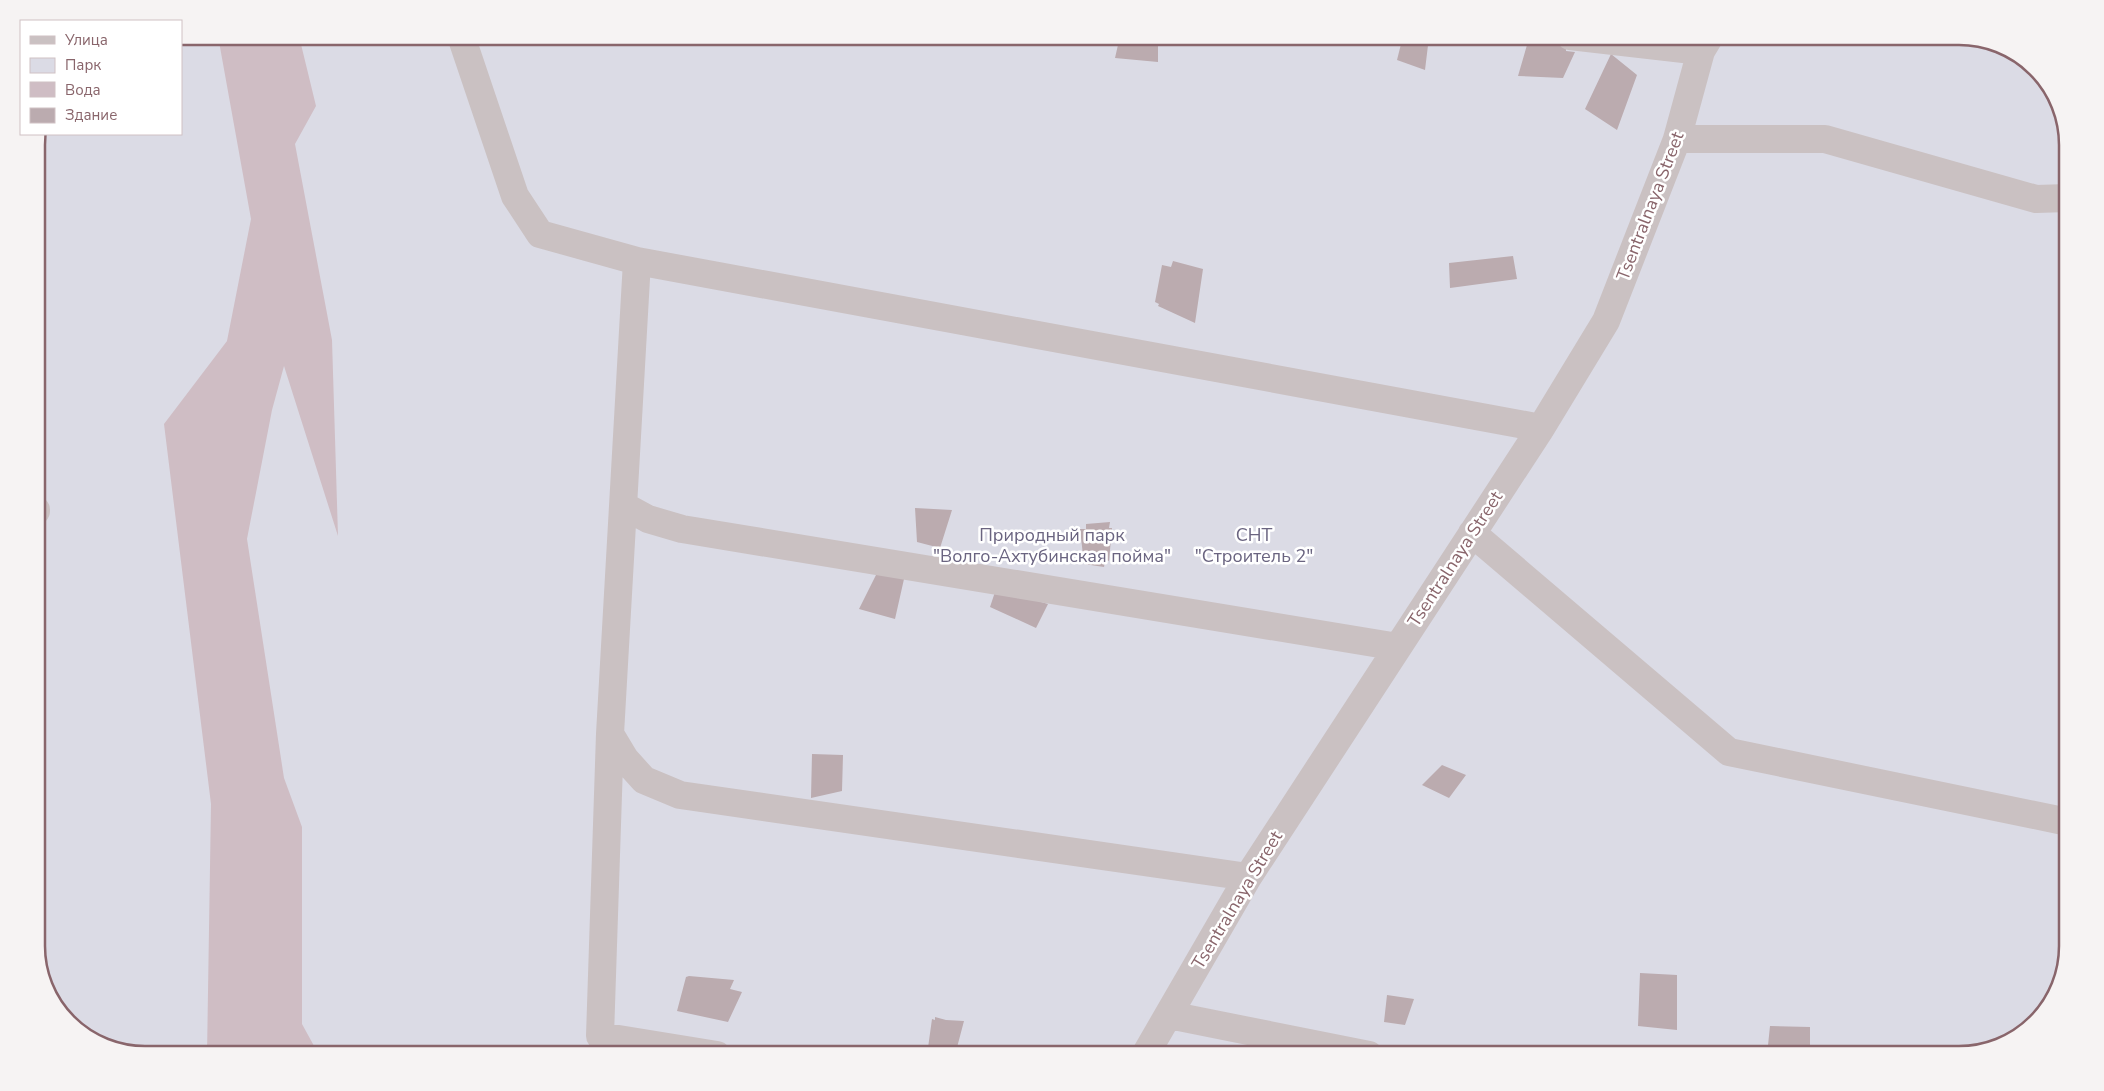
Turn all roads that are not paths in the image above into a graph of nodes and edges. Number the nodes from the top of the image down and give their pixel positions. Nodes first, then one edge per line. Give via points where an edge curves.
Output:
1 (464, 45) edge
2 (1706, 45) edge
3 (1677, 139) junction
4 (2059, 198) edge
5 (637, 261) junction
6 (1541, 428) junction
7 (624, 506) junction
8 (1472, 533) junction
9 (1398, 647) junction
10 (610, 734) junction
11 (2059, 820) edge
12 (1248, 877) junction
13 (1168, 1015) junction
14 (662, 1046) edge
15 (1150, 1046) edge
16 (1324, 1046) edge

1 - 5 street via 514,196 540,234
2 - 3 street, Tsentralnaya Street
3 - 4 street via 1825,139 2036,199
3 - 6 street, Tsentralnaya Street via 1606,321
5 - 6 street
5 - 7 street
6 - 8 street, Tsentralnaya Street
7 - 9 street via 648,519 682,529
7 - 10 street
8 - 9 street, Tsentralnaya Street
8 - 11 street via 1729,752
9 - 12 street, Tsentralnaya Street
10 - 12 street via 625,759 644,780 680,795
10 - 14 street via 600,1036
12 - 13 street, Tsentralnaya Street
13 - 15 street, Tsentralnaya Street
13 - 16 street

